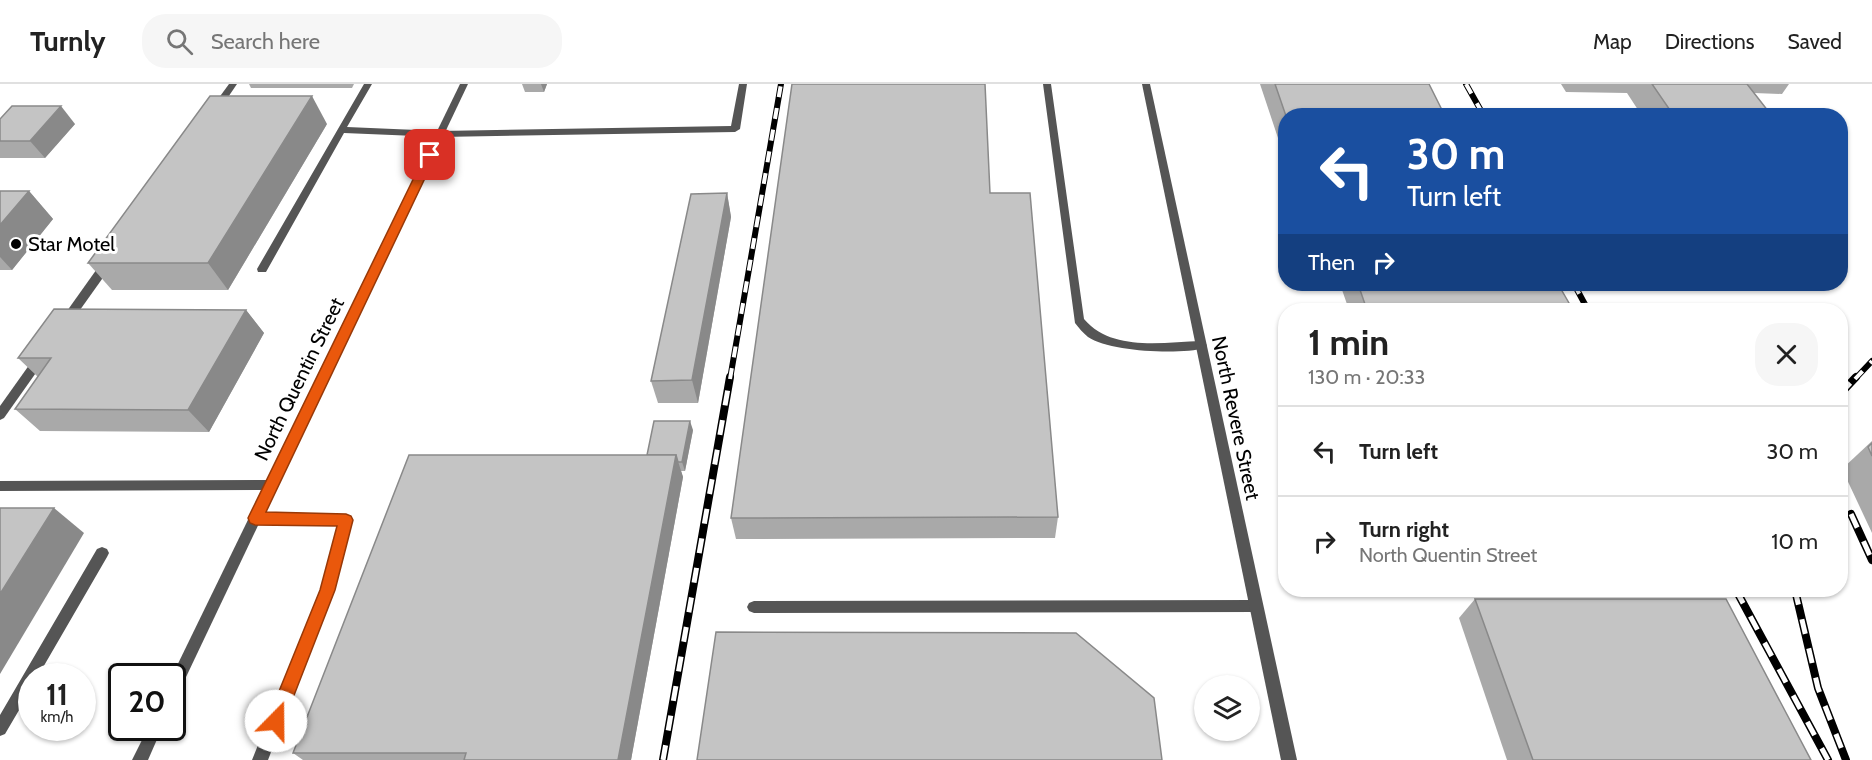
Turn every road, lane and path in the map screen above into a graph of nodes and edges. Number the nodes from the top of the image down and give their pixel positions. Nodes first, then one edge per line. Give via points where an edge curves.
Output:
1 (233, 84) edge
2 (368, 84) edge
3 (464, 84) edge
4 (743, 84) edge
5 (1047, 84) edge
6 (1146, 84) edge
7 (206, 123) edge
8 (341, 130) junction
9 (440, 134) junction
10 (117, 249) edge
11 (262, 269) dead end
12 (62, 327) edge
13 (1201, 345) junction
14 (48, 347) edge
15 (0, 415) edge
16 (271, 485) junction
17 (0, 486) edge
18 (255, 518) junction
19 (102, 553) dead end
20 (1256, 606) junction
21 (754, 607) dead end
22 (185, 663) edge
23 (0, 729) edge
24 (149, 741) edge
25 (140, 760) edge
26 (260, 760) edge
27 (1289, 760) edge

1 - 7 street
2 - 8 street
3 - 9 street, North Quentin Street
4 - 9 street via 735,129
5 - 13 street via 1079,320 1092,334 1113,343
6 - 13 street, North Revere Street
8 - 9 street
8 - 11 street
9 - 16 street, North Quentin Street
10 - 12 street
13 - 20 street, North Revere Street
14 - 15 street
16 - 17 street
16 - 18 street, North Quentin Street
18 - 22 street, North Quentin Street
18 - 26 street via 346,520 327,590
19 - 23 street
20 - 21 street
20 - 27 street, North Revere Street
24 - 25 street

